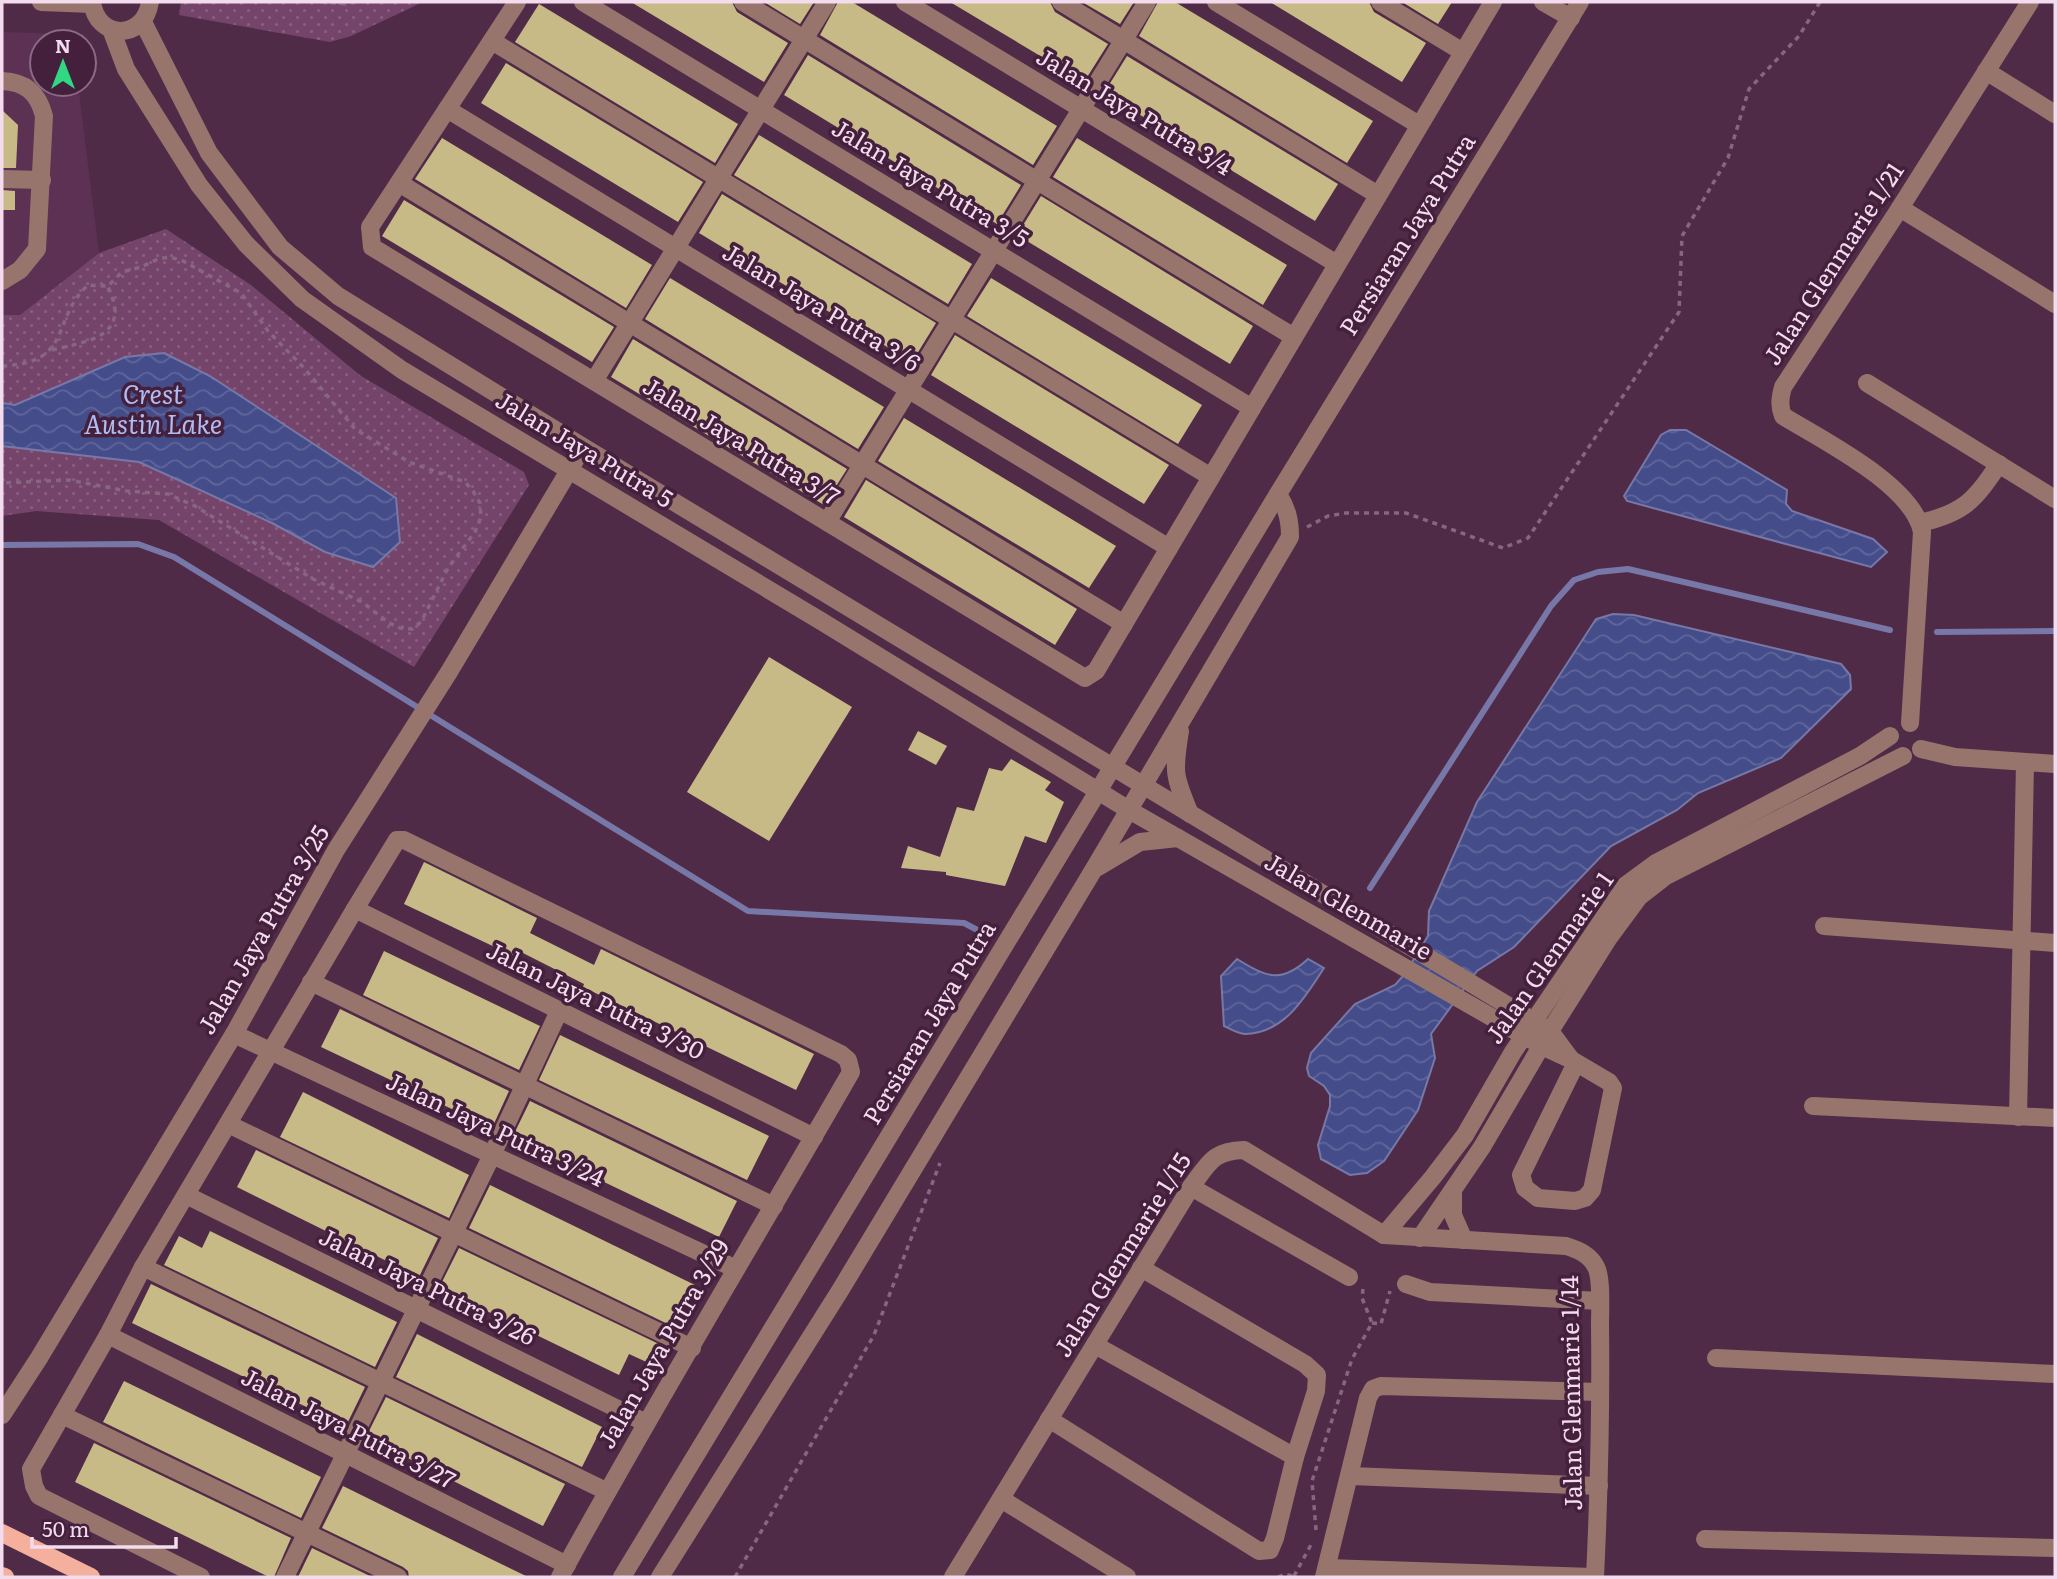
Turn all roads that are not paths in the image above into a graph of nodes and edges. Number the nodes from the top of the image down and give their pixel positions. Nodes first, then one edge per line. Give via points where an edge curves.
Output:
1 (41, 2) edge
2 (150, 2) edge
3 (517, 2) edge
4 (583, 2) edge
5 (743, 2) edge
6 (827, 2) edge
7 (905, 2) edge
8 (1061, 2) edge
9 (1147, 2) edge
10 (1216, 2) edge
11 (1380, 2) edge
12 (1493, 2) edge
13 (1544, 2) edge
14 (1580, 2) edge
15 (2029, 2) edge
16 (92, 3) edge
17 (1571, 18) junction
18 (143, 22) junction
19 (111, 29) junction
20 (804, 39) junction
21 (492, 40) junction
22 (1124, 40) junction
23 (1463, 52) junction
24 (1986, 71) junction
25 (9, 81) edge
26 (447, 109) junction
27 (1081, 109) junction
28 (761, 110) junction
29 (2055, 114) edge
30 (1419, 125) junction
31 (719, 178) junction
32 (2, 179) edge
33 (42, 180) junction
34 (1037, 181) junction
35 (399, 183) junction
36 (1378, 194) junction
37 (1900, 208) junction
38 (676, 248) junction
39 (994, 251) junction
40 (1337, 264) junction
41 (2, 281) edge
42 (2055, 304) edge
43 (951, 320) junction
44 (630, 323) junction
45 (1294, 337) junction
46 (594, 381) junction
47 (1867, 383) dead end
48 (908, 390) junction
49 (1252, 408) junction
50 (583, 447) junction
51 (862, 464) junction
52 (1999, 464) junction
53 (569, 469) junction
54 (1211, 477) junction
55 (1278, 494) junction
56 (2055, 499) edge
57 (827, 522) junction
58 (1920, 523) junction
59 (1169, 548) junction
60 (1124, 624) junction
61 (1182, 720) junction
62 (1910, 723) junction
63 (1890, 736) junction
64 (1921, 749) junction
65 (1903, 756) junction
66 (2025, 762) junction
67 (2055, 764) edge
68 (1114, 769) junction
69 (1143, 786) junction
70 (1100, 792) junction
71 (1129, 810) junction
72 (1773, 811) junction
73 (1190, 814) junction
74 (1178, 838) junction
75 (1720, 839) junction
76 (1094, 870) junction
77 (355, 909) junction
78 (1824, 926) dead end
79 (2021, 942) junction
80 (2055, 943) edge
81 (312, 982) junction
82 (559, 1011) junction
83 (1529, 1029) junction
84 (234, 1034) junction
85 (1546, 1038) junction
86 (271, 1052) junction
87 (1573, 1061) junction
88 (524, 1085) junction
89 (1813, 1107) dead end
90 (2018, 1116) junction
91 (2055, 1118) edge
92 (228, 1124) junction
93 (1465, 1135) junction
94 (814, 1137) junction
95 (1482, 1147) junction
96 (492, 1155) junction
97 (1191, 1187) junction
98 (1453, 1190) junction
99 (186, 1195) junction
100 (774, 1206) junction
101 (453, 1233) junction
102 (1384, 1235) junction
103 (1420, 1238) junction
104 (1464, 1240) junction
105 (144, 1267) junction
106 (1141, 1268) junction
107 (736, 1269) junction
108 (1349, 1277) road end
109 (1406, 1284) road end
110 (1600, 1301) junction
111 (416, 1309) junction
112 (108, 1335) junction
113 (1095, 1345) junction
114 (692, 1348) junction
115 (1716, 1358) dead end
116 (2055, 1374) edge
117 (380, 1382) junction
118 (1600, 1392) junction
119 (2, 1415) edge
120 (62, 1415) junction
121 (1049, 1419) junction
122 (646, 1423) junction
123 (344, 1455) junction
124 (1295, 1457) junction
125 (1350, 1476) junction
126 (1599, 1486) junction
127 (606, 1491) junction
128 (1001, 1499) junction
129 (2, 1533) edge
130 (307, 1533) junction
131 (1705, 1539) dead end
132 (2055, 1548) edge
133 (563, 1571) edge
134 (1325, 1573) edge
135 (91, 1577) edge
136 (201, 1577) edge
137 (285, 1577) edge
138 (398, 1577) edge
139 (622, 1577) edge
140 (660, 1577) edge
141 (953, 1577) edge
142 (1127, 1577) edge
143 (1594, 1577) edge

1 - 16 street
2 - 18 street
3 - 21 street
4 - 28 street, Jalan Jaya Putra 3/5
5 - 20 street
6 - 20 street
7 - 27 street, Jalan Jaya Putra 3/4
8 - 22 street
9 - 22 street
10 - 30 street
11 - 23 street
12 - 23 street
13 - 17 street
14 - 17 street, Persiaran Jaya Putra
15 - 24 street, Jalan Glenmarie 1/21
16 - 19 street, Jalan Jaya Putra 5 via 95,15
17 - 55 street, Persiaran Jaya Putra
18 - 19 street via 134,29
18 - 50 street, Jalan Jaya Putra 5 via 209,153 280,247 338,296
19 - 53 street, Jalan Jaya Putra 5 via 126,69 199,185 246,244 302,299 402,370
20 - 28 street
20 - 34 street
21 - 26 street
21 - 31 street
22 - 27 street
22 - 36 street
23 - 30 street
24 - 29 street
24 - 37 street, Jalan Glenmarie 1/21
25 - 33 street via 31,90 40,102 44,116
26 - 35 street
26 - 38 street, Jalan Jaya Putra 3/6
27 - 34 street
27 - 40 street, Jalan Jaya Putra 3/4
28 - 31 street
28 - 39 street, Jalan Jaya Putra 3/5
30 - 36 street
31 - 38 street
31 - 43 street
32 - 33 street
33 - 41 street via 37,249 20,270
34 - 39 street
34 - 45 street
35 - 44 street
35 - 46 street, Jalan Jaya Putra 3/7 via 370,227 372,247
36 - 40 street
37 - 42 street
37 - 58 street, Jalan Glenmarie 1/21 via 1783,387 1780,408 1783,416 1877,475 1914,510
38 - 44 street
38 - 48 street, Jalan Jaya Putra 3/6
39 - 43 street
39 - 49 street, Jalan Jaya Putra 3/5
40 - 45 street
43 - 48 street
43 - 54 street
44 - 46 street
44 - 51 street
45 - 49 street
46 - 57 street, Jalan Jaya Putra 3/7
47 - 52 street
48 - 51 street
48 - 59 street, Jalan Jaya Putra 3/6
49 - 54 street
50 - 53 street, Jalan Jaya Putra 3/25
50 - 68 street, Jalan Jaya Putra 5
51 - 57 street
51 - 60 street
52 - 56 street
52 - 58 street via 1958,511
53 - 70 street, Jalan Jaya Putra 5
53 - 84 street, Jalan Jaya Putra 3/25 via 449,672 336,850
54 - 59 street
55 - 61 street via 1290,520 1290,537
55 - 68 street, Persiaran Jaya Putra
57 - 60 street, Jalan Jaya Putra 3/7 via 1085,678 1097,671
58 - 62 street
59 - 60 street
61 - 69 street
61 - 73 street via 1174,769
62 - 63 street via 1895,727
62 - 64 street via 1923,733
63 - 65 street via 1894,751
63 - 72 street, Jalan Glenmarie 1
64 - 65 street
64 - 66 street via 1955,757
65 - 72 street, Jalan Glenmarie 1
66 - 67 street
66 - 79 street
68 - 69 street, Jalan Jaya Putra 5
68 - 70 street, Persiaran Jaya Putra
69 - 71 street
69 - 73 street, Jalan Glenmarie
70 - 71 street, Jalan Jaya Putra 5
70 - 139 street, Persiaran Jaya Putra
71 - 74 street, Jalan Glenmarie
71 - 76 street
72 - 75 street, Jalan Glenmarie 1
73 - 83 street, Jalan Glenmarie via 1475,986
74 - 76 street via 1140,842
74 - 83 street, Jalan Glenmarie via 1467,1003
75 - 83 street, Jalan Glenmarie 1 via 1656,863 1626,885
75 - 85 street, Jalan Glenmarie 1 via 1639,897
76 - 140 street via 841,1289
77 - 81 street
77 - 82 street, Jalan Jaya Putra 3/30
77 - 94 street, Jalan Jaya Putra 3/29 via 397,841 404,839 841,1054 851,1072
78 - 79 street
79 - 80 street
79 - 90 street
81 - 86 street
81 - 88 street
82 - 88 street
82 - 94 street, Jalan Jaya Putra 3/30
83 - 85 street, Jalan Glenmarie
83 - 93 street, Jalan Glenmarie 1
84 - 86 street, Jalan Jaya Putra 3/24
84 - 119 street, Jalan Jaya Putra 3/25
85 - 87 street
85 - 95 street, Jalan Glenmarie 1
86 - 92 street
86 - 96 street, Jalan Jaya Putra 3/24
87 - 87 street via 1521,1175 1525,1188 1538,1198 1575,1202 1592,1190 1613,1088
88 - 96 street
88 - 100 street
89 - 90 street
90 - 91 street
92 - 99 street
92 - 101 street
93 - 95 street
93 - 102 street, Jalan Glenmarie 1
94 - 100 street, Jalan Jaya Putra 3/29
95 - 98 street, Jalan Glenmarie 1
96 - 101 street
96 - 107 street, Jalan Jaya Putra 3/24
97 - 102 street, Jalan Glenmarie 1/15 via 1212,1159 1226,1151 1244,1150
97 - 106 street, Jalan Glenmarie 1/15
97 - 108 street
98 - 103 street, Jalan Glenmarie 1
98 - 104 street via 1453,1215
99 - 105 street
99 - 111 street, Jalan Jaya Putra 3/26
100 - 107 street, Jalan Jaya Putra 3/29
101 - 111 street
101 - 114 street
102 - 103 street, Jalan Glenmarie 1/15
103 - 104 street, Jalan Glenmarie 1/14
104 - 110 street, Jalan Glenmarie 1/14 via 1580,1250 1598,1269
105 - 112 street
105 - 117 street
106 - 113 street, Jalan Glenmarie 1/15
106 - 124 street via 1306,1364 1317,1375
107 - 114 street, Jalan Jaya Putra 3/29
109 - 110 street via 1430,1292
110 - 118 street, Jalan Glenmarie 1/14
111 - 117 street
111 - 122 street, Jalan Jaya Putra 3/26
112 - 120 street
112 - 123 street, Jalan Jaya Putra 3/27
113 - 121 street, Jalan Glenmarie 1/15
113 - 124 street
114 - 122 street, Jalan Jaya Putra 3/29
115 - 116 street
117 - 123 street
117 - 127 street
118 - 125 street via 1381,1386 1368,1398
118 - 126 street, Jalan Glenmarie 1/14
120 - 130 street
120 - 136 street via 31,1469 39,1496
121 - 124 street via 1259,1551 1270,1550 1275,1538
121 - 128 street, Jalan Glenmarie 1/15
122 - 127 street, Jalan Jaya Putra 3/29
123 - 130 street
123 - 133 street, Jalan Jaya Putra 3/27
125 - 126 street
125 - 134 street
126 - 143 street, Jalan Glenmarie 1/14
127 - 133 street, Jalan Jaya Putra 3/29
128 - 141 street, Jalan Glenmarie 1/15
128 - 142 street
129 - 135 main road
130 - 137 street
130 - 138 street
131 - 132 street
134 - 143 street

